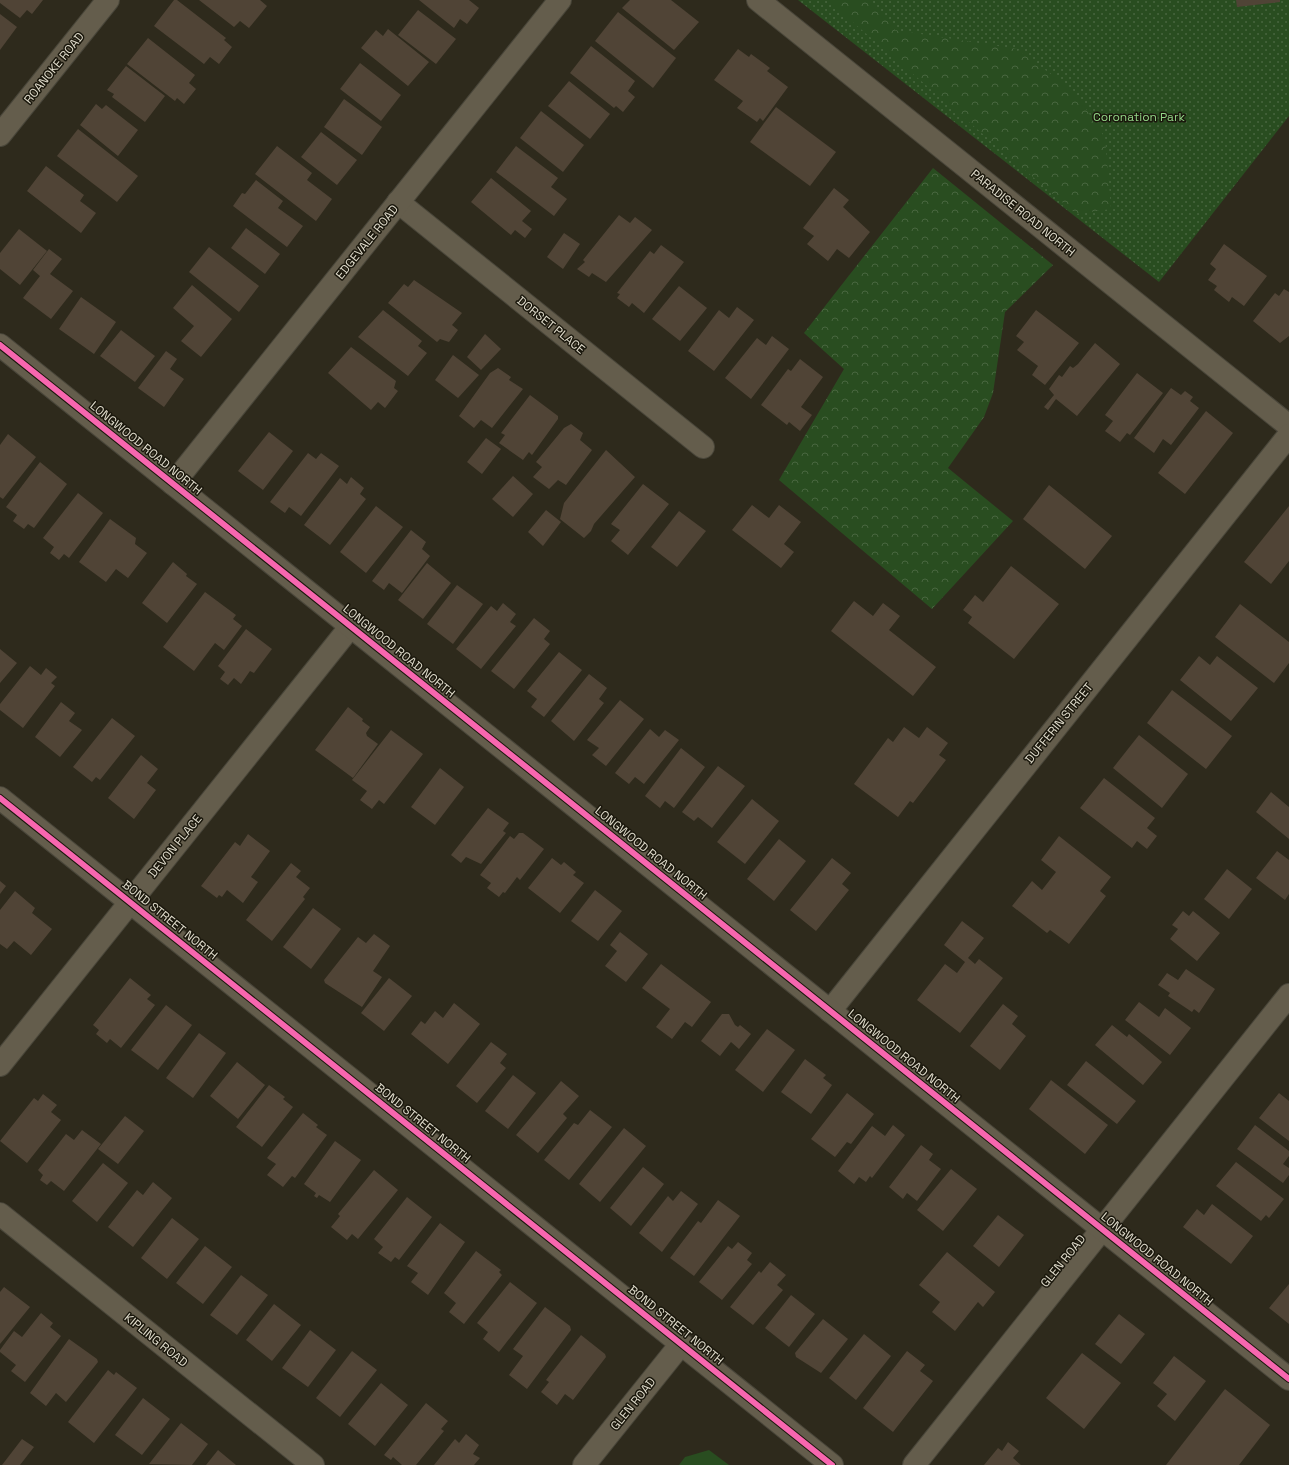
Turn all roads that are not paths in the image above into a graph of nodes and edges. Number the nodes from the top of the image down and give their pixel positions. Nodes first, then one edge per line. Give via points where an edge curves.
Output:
1 (108, 0) edge
2 (560, 0) edge
3 (758, 0) edge
4 (0, 135) edge
5 (398, 202) junction
6 (0, 345) edge
7 (1289, 426) edge
8 (1289, 435) edge
9 (703, 447) dead end
10 (174, 484) junction
11 (351, 626) junction
12 (0, 798) edge
13 (130, 902) junction
14 (1289, 995) edge
15 (830, 1010) junction
16 (0, 1065) edge
17 (0, 1214) edge
18 (1102, 1229) junction
19 (681, 1344) junction
20 (1289, 1379) edge
21 (313, 1465) edge
22 (584, 1465) edge
23 (832, 1465) edge
24 (914, 1465) edge

1 - 4 street, ROANOKE ROAD
2 - 5 street, EDGEVALE ROAD
3 - 7 street, PARADISE ROAD NORTH
5 - 9 street, DORSET PLACE
5 - 10 street, EDGEVALE ROAD
6 - 10 street, LONGWOOD ROAD NORTH
8 - 15 street, DUFFERIN STREET
10 - 11 street, LONGWOOD ROAD NORTH
11 - 13 street, DEVON PLACE
11 - 15 street, LONGWOOD ROAD NORTH
12 - 13 street, BOND STREET NORTH
13 - 16 street, DEVON PLACE
13 - 19 street, BOND STREET NORTH
14 - 18 street, GLEN ROAD
15 - 18 street, LONGWOOD ROAD NORTH
17 - 21 street, KIPLING ROAD
18 - 20 street, LONGWOOD ROAD NORTH
18 - 24 street, GLEN ROAD
19 - 22 street, GLEN ROAD
19 - 23 street, BOND STREET NORTH

